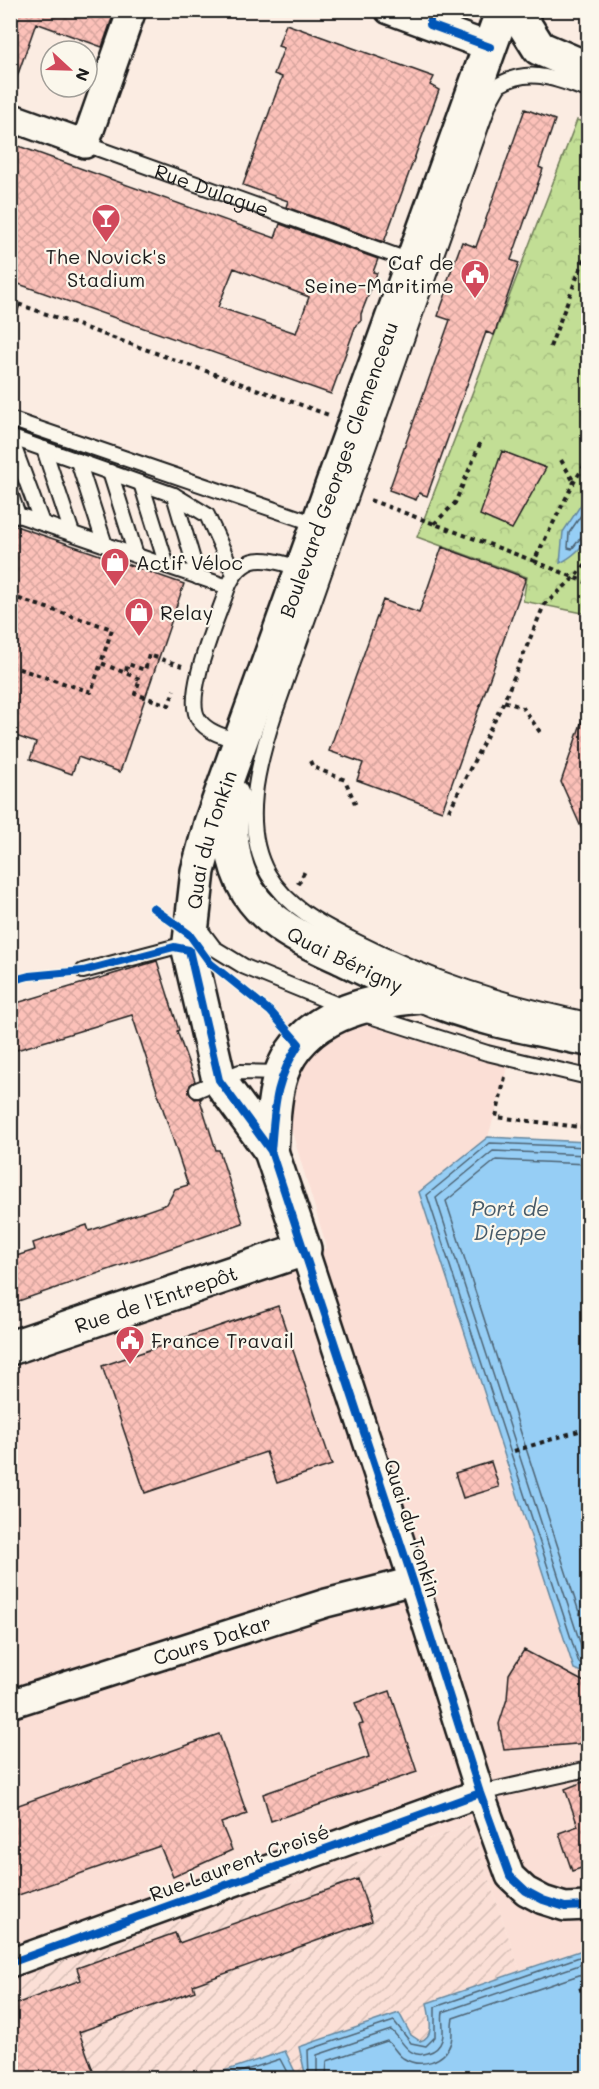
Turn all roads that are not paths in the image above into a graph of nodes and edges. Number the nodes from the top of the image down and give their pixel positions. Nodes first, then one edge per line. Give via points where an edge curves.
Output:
1 (132, 10) edge
2 (389, 10) edge
3 (503, 10) edge
4 (516, 10) edge
5 (490, 47) junction
6 (588, 69) edge
7 (588, 90) edge
8 (10, 117) edge
9 (85, 144) junction
10 (413, 262) junction
11 (10, 419) edge
12 (10, 437) edge
13 (44, 449) junction
14 (78, 461) junction
15 (110, 472) junction
16 (141, 483) junction
17 (10, 493) edge
18 (174, 495) junction
19 (42, 523) junction
20 (319, 525) junction
21 (72, 533) junction
22 (105, 545) junction
23 (136, 555) junction
24 (167, 566) junction
25 (303, 569) junction
26 (198, 577) junction
27 (231, 581) junction
28 (238, 751) junction
29 (191, 918) junction
30 (189, 950) junction
31 (83, 971) dead end
32 (423, 996) junction
33 (348, 1009) junction
34 (588, 1020) edge
35 (588, 1039) edge
36 (281, 1073) junction
37 (588, 1077) edge
38 (208, 1085) junction
39 (271, 1151) junction
40 (304, 1249) junction
41 (10, 1348) edge
42 (413, 1581) junction
43 (10, 1704) edge
44 (588, 1768) edge
45 (480, 1793) junction
46 (588, 1906) edge
47 (10, 1963) edge

1 - 9 street
2 - 5 street
3 - 5 main road, Boulevard Georges Clemenceau
4 - 6 main road via 538,48
5 - 10 main road, Boulevard Georges Clemenceau
7 - 34 lane via 541,74 521,75 499,85 490,101 350,492 261,757 254,805 258,851 268,874 282,893 312,919 404,966 482,995
8 - 9 street, Rue Dulague
9 - 10 lane, Rue Dulague
10 - 20 main road, Boulevard Georges Clemenceau
11 - 20 lane
12 - 13 lane
12 - 19 lane
13 - 14 lane
13 - 21 lane
14 - 15 lane
14 - 22 lane
15 - 16 lane
15 - 23 lane
16 - 18 lane
16 - 24 lane
17 - 19 lane via 18,515
18 - 26 lane
18 - 27 lane via 207,515
19 - 21 lane
20 - 25 main road, Boulevard Georges Clemenceau
21 - 22 lane
22 - 23 lane
23 - 24 lane
24 - 26 lane
25 - 27 lane via 262,559 243,564
25 - 28 main road, Boulevard Georges Clemenceau
26 - 27 lane
27 - 28 lane via 194,691 193,710 204,726
28 - 29 main road, Quai du Tonkin via 210,823
28 - 32 main road, Quai Bérigny via 230,838 248,892 267,915 291,934
29 - 30 main road, Quai du Tonkin
29 - 33 lane via 214,948 245,967
30 - 31 lane via 174,947
30 - 38 main road, Quai du Tonkin
32 - 33 main road, Quai du Tonkin via 381,1000
32 - 35 main road, Quai Bérigny via 512,1024
33 - 36 main road, Quai du Tonkin via 326,1021 299,1044
33 - 37 lane via 487,1053
36 - 38 lane via 251,1070
36 - 39 main road, Quai du Tonkin
38 - 39 main road, Quai du Tonkin
39 - 40 main road, Quai du Tonkin
40 - 41 main road, Rue de l'Entrepôt
40 - 42 street, Quai du Tonkin
42 - 43 street, Cours Dakar via 326,1603
42 - 45 street, Quai du Tonkin
44 - 45 lane
45 - 46 street, Quai du Tonkin via 510,1876 543,1900 565,1906
45 - 47 street, Rue Laurent Croisé

